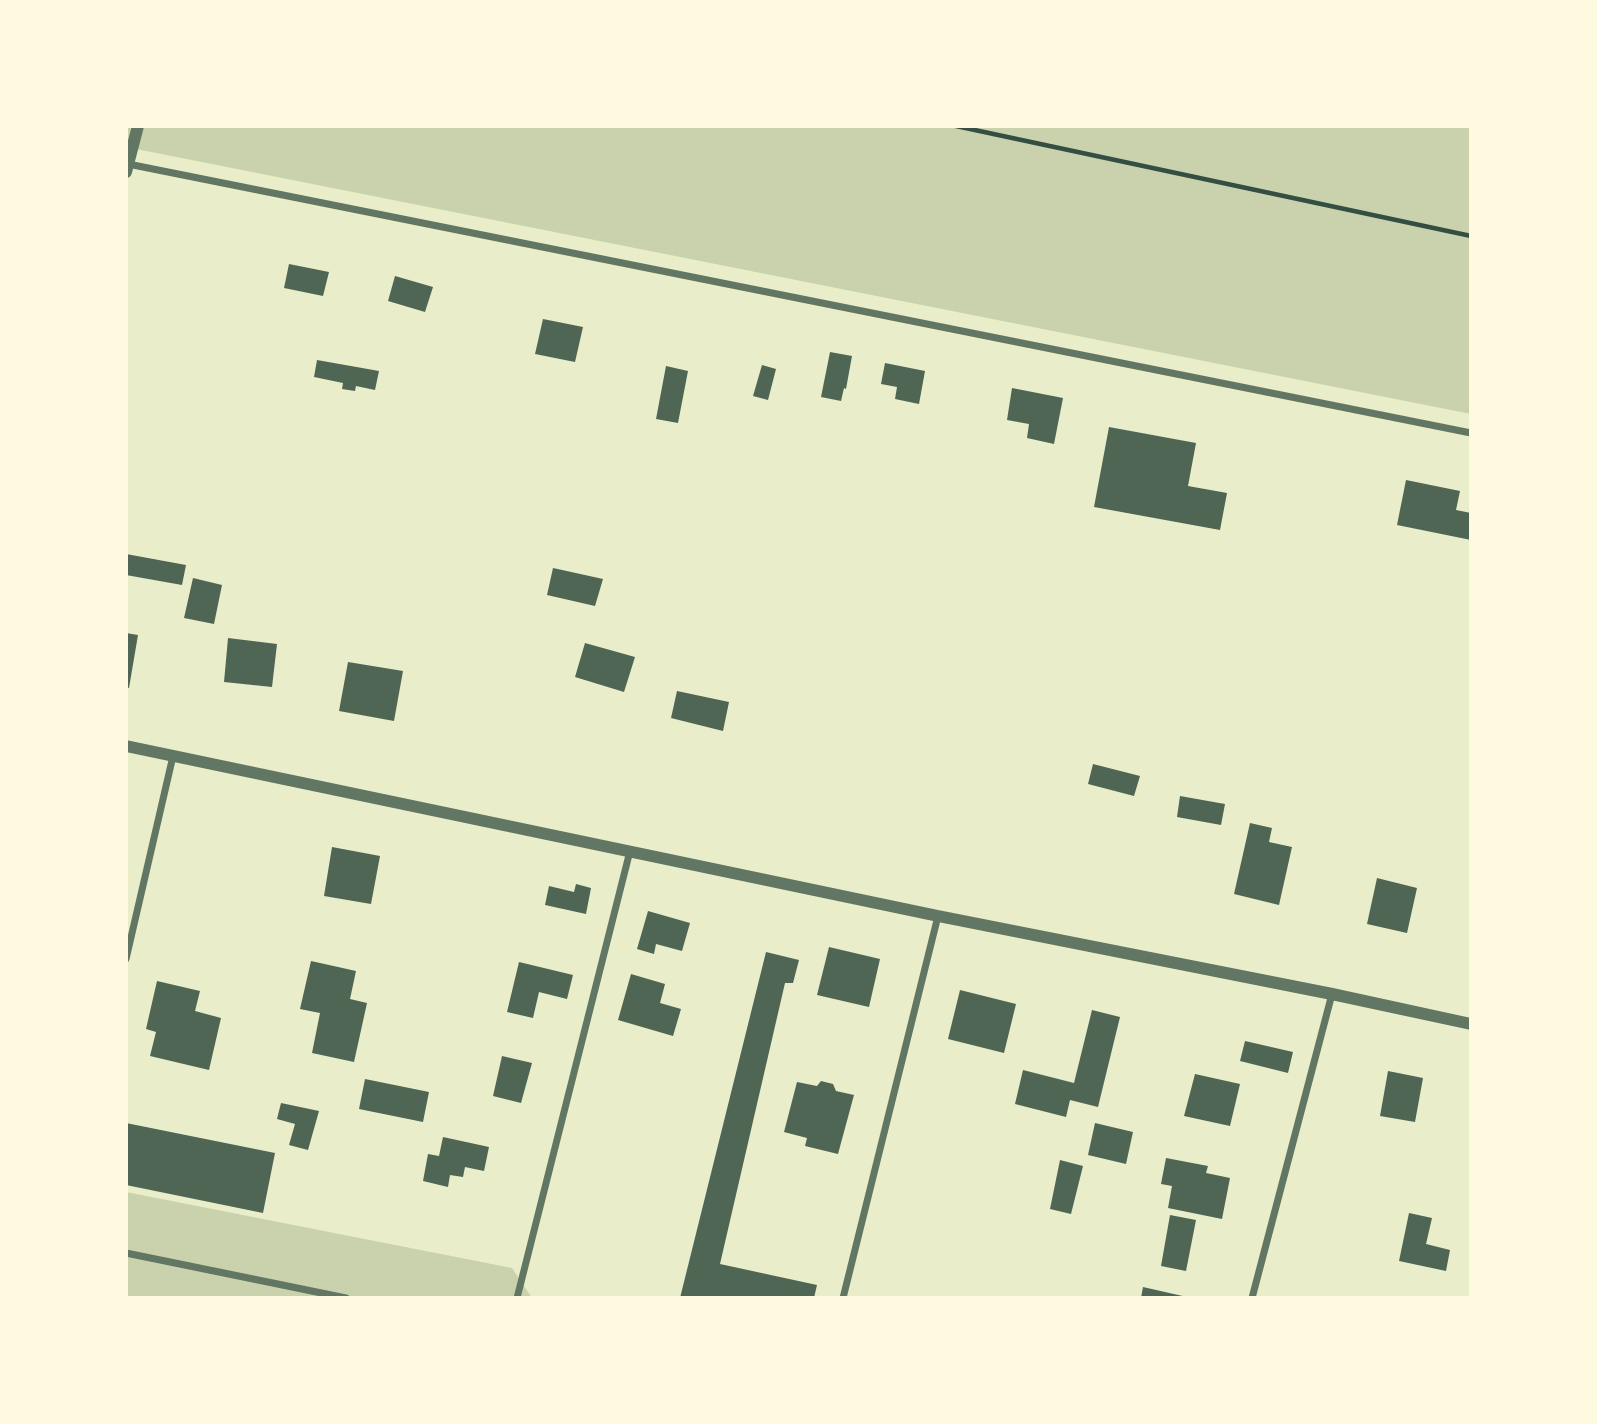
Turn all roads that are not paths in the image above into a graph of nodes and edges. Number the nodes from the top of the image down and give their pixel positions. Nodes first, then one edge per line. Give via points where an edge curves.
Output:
1 (138, 126) edge
2 (127, 168) edge
3 (1471, 433) edge
4 (126, 746) edge
5 (173, 755) junction
6 (630, 851) junction
7 (938, 916) junction
8 (126, 959) edge
9 (1332, 994) junction
10 (1471, 1024) edge
11 (126, 1253) edge
12 (346, 1298) edge
13 (517, 1298) edge
14 (843, 1298) edge
15 (1252, 1298) edge

1 - 2 street
2 - 3 street
4 - 5 street
5 - 6 street
5 - 8 street
6 - 7 street
6 - 13 street
7 - 9 street
7 - 14 street
9 - 10 street
9 - 15 street
11 - 12 street

